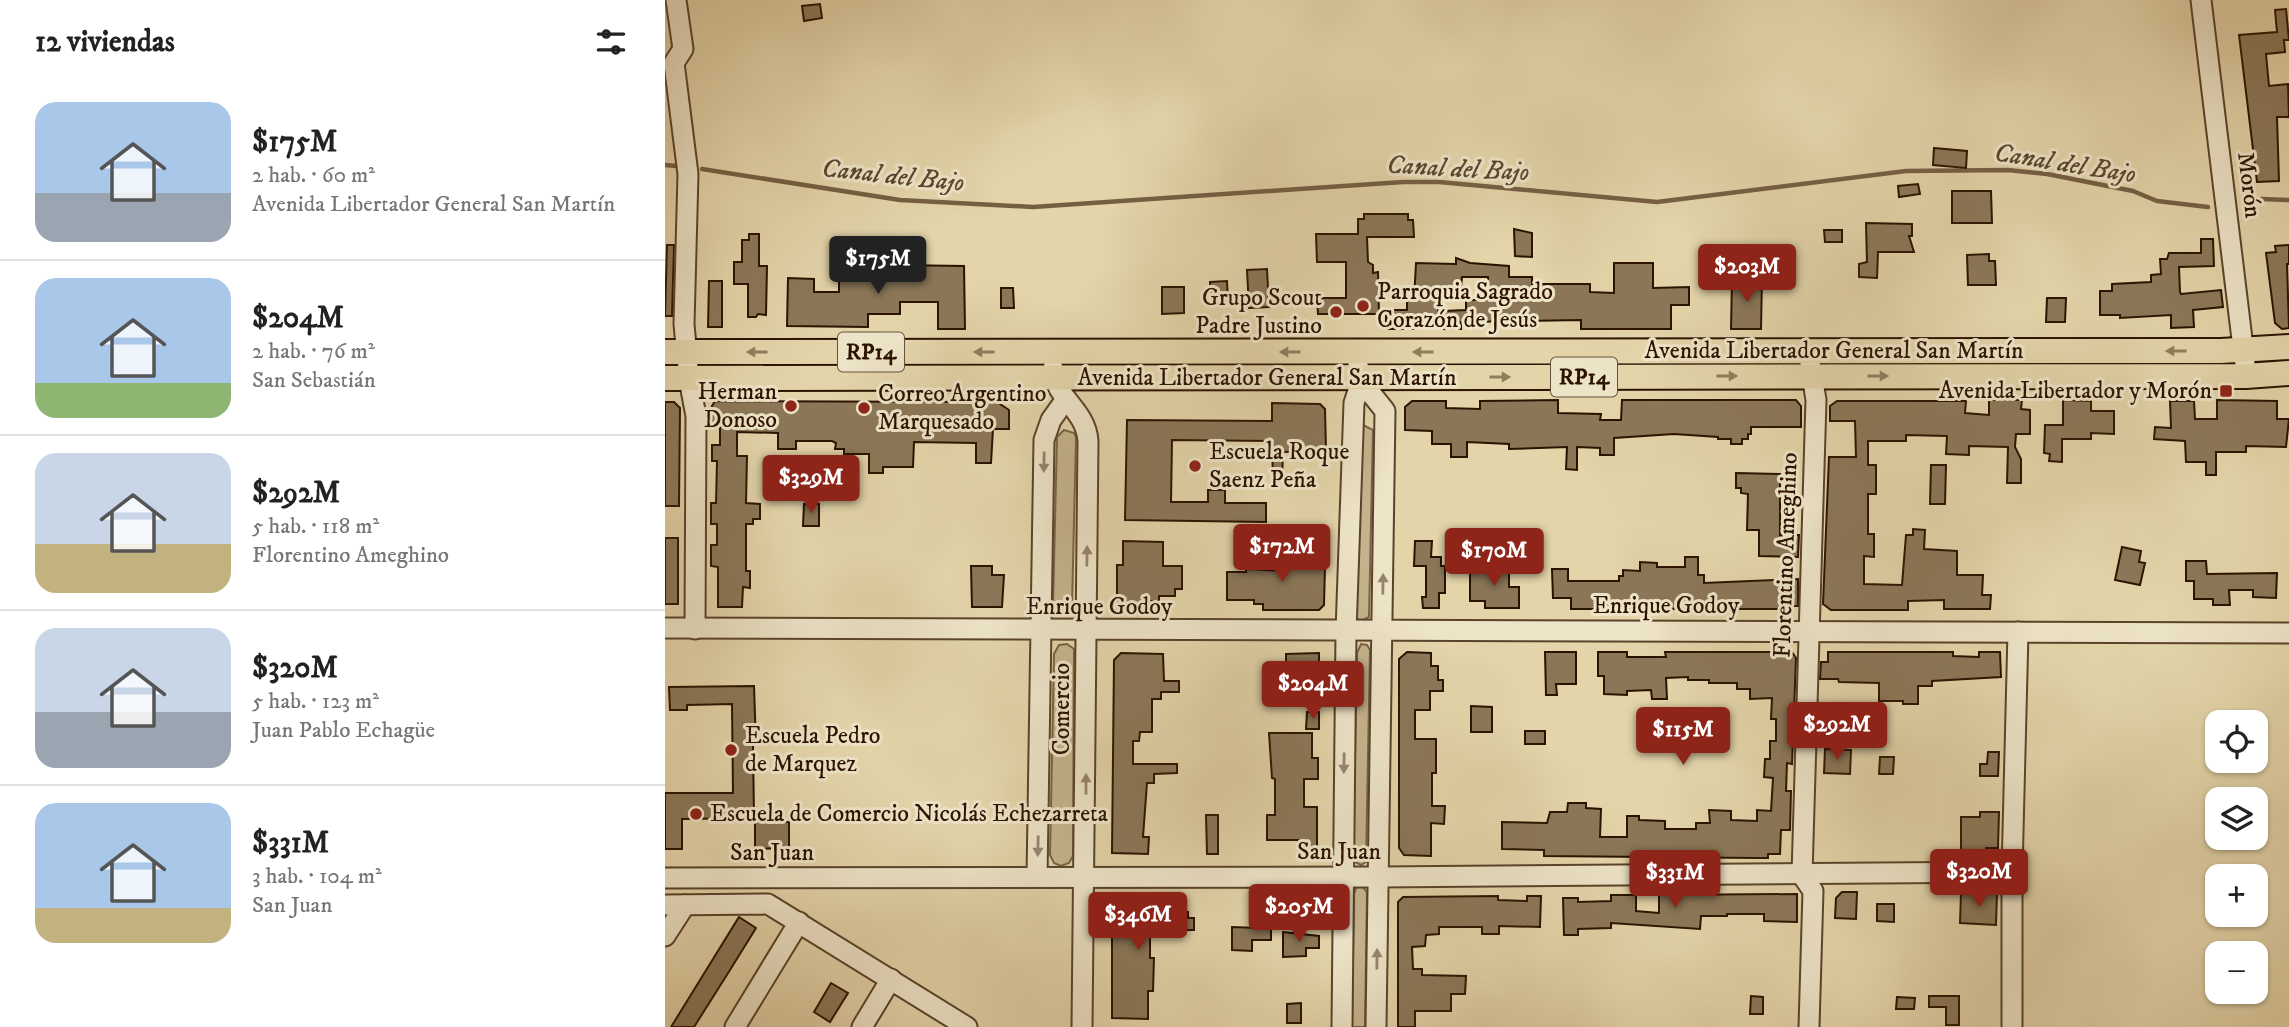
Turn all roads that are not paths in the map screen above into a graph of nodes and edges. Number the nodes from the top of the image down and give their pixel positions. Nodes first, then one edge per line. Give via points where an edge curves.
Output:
1 (676, 0) edge
2 (2201, 0) edge
3 (670, 65) edge
4 (2289, 347) edge
5 (677, 352) edge
6 (1053, 352) junction
7 (1358, 352) junction
8 (1810, 352) junction
9 (2245, 363) junction
10 (2289, 373) edge
11 (1810, 376) junction
12 (1358, 377) junction
13 (1053, 378) junction
14 (677, 379) edge
15 (1066, 399) junction
16 (665, 628) edge
17 (695, 629) junction
18 (1808, 630) junction
19 (1041, 631) junction
20 (1086, 631) junction
21 (1346, 632) junction
22 (1382, 632) junction
23 (2018, 632) junction
24 (2289, 633) edge
25 (2012, 872) junction
26 (1802, 875) junction
27 (1037, 877) junction
28 (1086, 877) junction
29 (1342, 877) junction
30 (1379, 877) junction
31 (665, 878) edge
32 (675, 905) edge
33 (799, 922) junction
34 (665, 936) edge
35 (891, 979) junction
36 (735, 1027) edge
37 (862, 1027) edge
38 (968, 1027) edge
39 (1082, 1027) edge
40 (1342, 1027) edge
41 (1376, 1027) edge
42 (1809, 1027) edge
43 (2012, 1027) edge

1 - 3 street via 683,48
2 - 9 street, Morón
3 - 5 street via 688,174 684,299
4 - 9 main road, Avenida Libertador General San Martín / RP14
6 -> 5 main road, Avenida Libertador General San Martín / RP14
5 - 14 street
7 -> 6 main road, Avenida Libertador General San Martín / RP14
6 - 13 street
8 -> 7 main road, Avenida Libertador General San Martín / RP14
7 - 12 street
9 -> 8 main road, Avenida Libertador General San Martín / RP14
8 - 11 street, Florentino Ameghino
9 - 10 main road, Avenida Libertador General San Martín / RP14
11 -> 9 main road, Avenida Libertador General San Martín / RP14
12 -> 11 main road, Avenida Libertador General San Martín / RP14
11 - 18 street, Florentino Ameghino via 1816,400
12 - 13 main road, Avenida Libertador General San Martín / RP14
12 - 21 street
22 -> 12 street via 1385,411
13 - 14 main road, Avenida Libertador General San Martín / RP14
13 - 15 street, Comercio
14 - 17 street via 696,416
15 -> 19 street, Comercio via 1044,440
20 -> 15 street, Comercio via 1087,427
16 - 17 street, Enrique Godoy
17 - 19 street, Enrique Godoy
18 - 22 street, Enrique Godoy
18 - 23 street, Enrique Godoy
18 - 26 street, Florentino Ameghino
19 - 20 street, Enrique Godoy
19 -> 27 street, Comercio
20 - 21 street, Enrique Godoy
28 -> 20 street, Comercio
21 - 22 street, Enrique Godoy
21 -> 29 street
22 - 30 street
23 - 24 street, Enrique Godoy
23 - 25 street
25 - 26 street, San Juan
25 - 43 street
26 - 30 street, San Juan
26 - 42 street, Florentino Ameghino via 1813,891
27 - 28 street, San Juan
27 - 31 street, San Juan
28 - 29 street, San Juan
28 - 39 street, Comercio
29 - 30 street, San Juan
29 - 40 street
41 -> 30 street
32 - 33 street via 768,904
32 - 34 street
33 - 35 street
33 - 36 street
35 - 37 street
35 - 38 street

